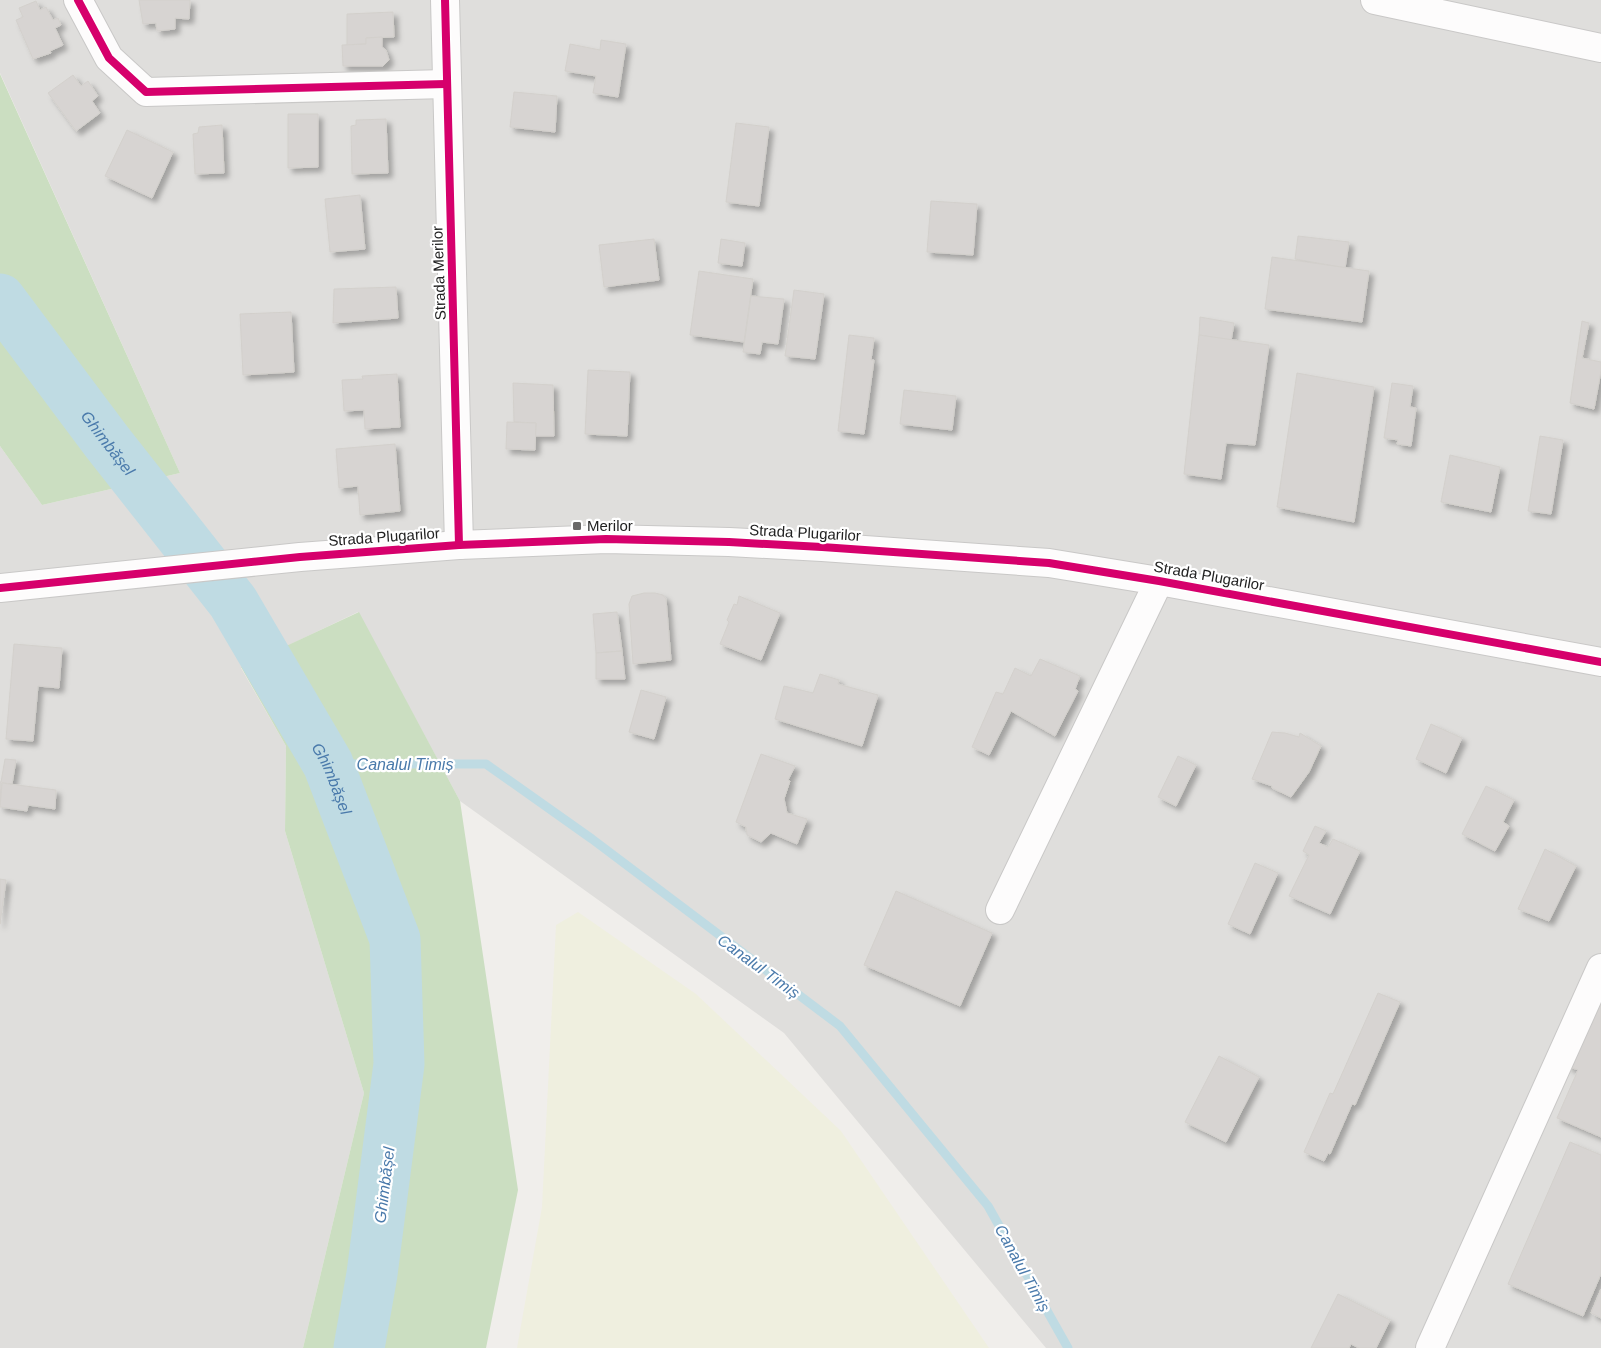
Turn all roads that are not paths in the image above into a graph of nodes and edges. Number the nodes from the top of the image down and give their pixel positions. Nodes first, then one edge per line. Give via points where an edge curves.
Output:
1 (78, 0) edge
2 (445, 0) edge
3 (1375, 0) edge
4 (1601, 48) edge
5 (446, 84) junction
6 (459, 545) junction
7 (1159, 581) junction
8 (0, 588) edge
9 (1601, 662) edge
10 (1000, 910) dead end
11 (1601, 968) edge
12 (1430, 1348) edge

1 - 5 street via 109,58 146,92
2 - 5 street, Strada Merilor
3 - 4 street
5 - 6 street, Strada Merilor
6 - 7 street, Strada Plugarilor via 606,539 813,546 1049,563
6 - 8 street, Strada Plugarilor via 161,570
7 - 9 street, Strada Plugarilor
7 - 10 street
11 - 12 street

